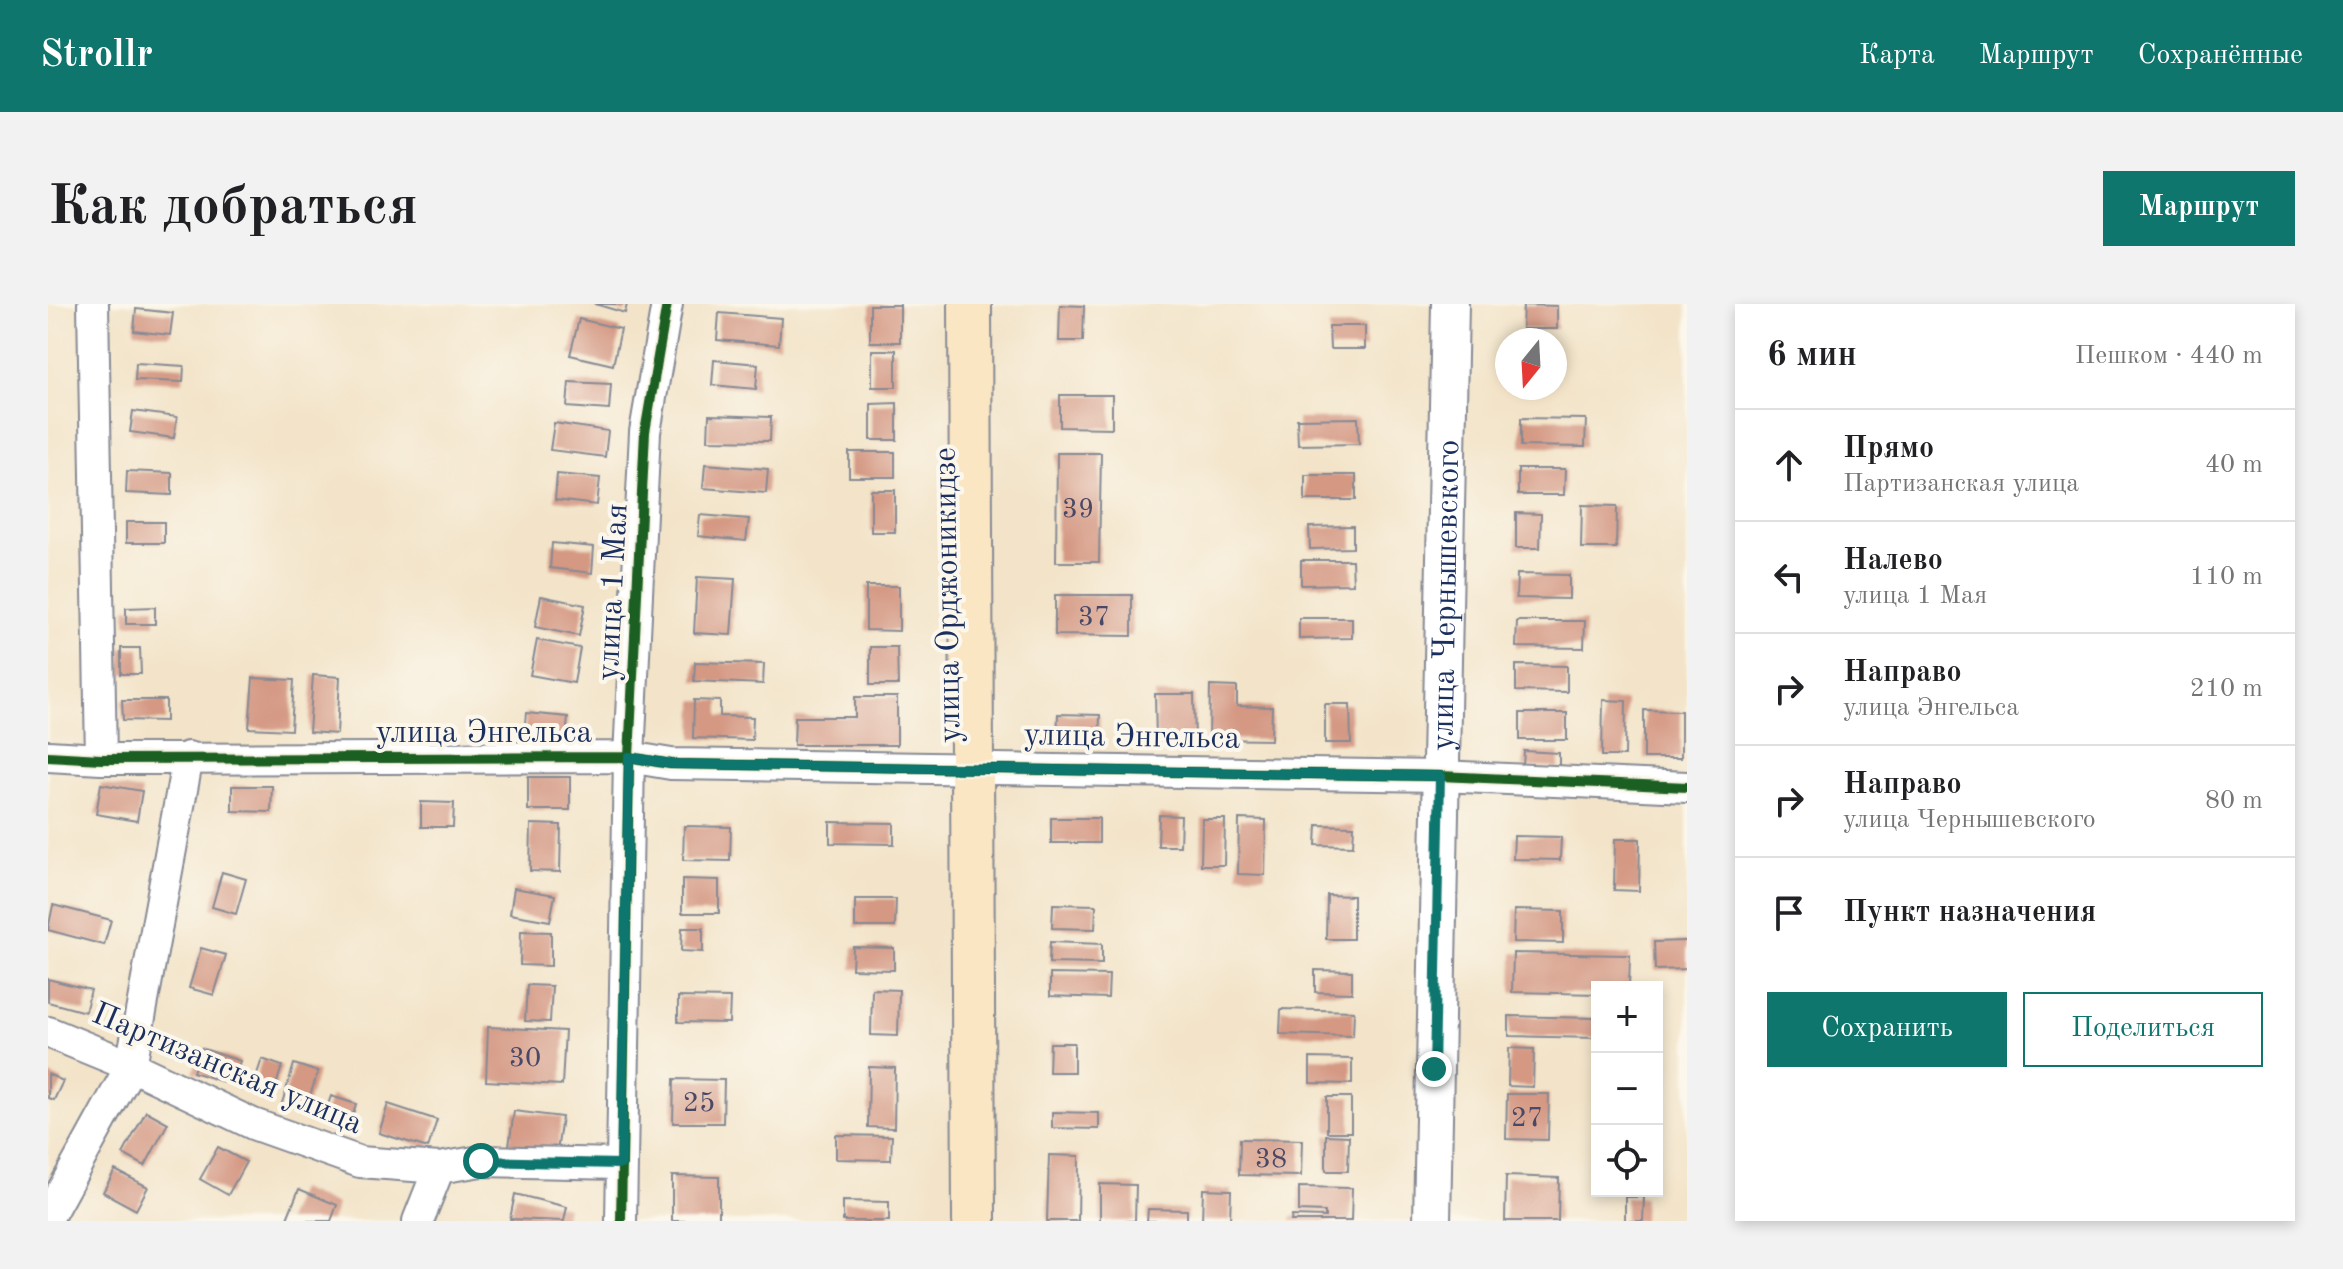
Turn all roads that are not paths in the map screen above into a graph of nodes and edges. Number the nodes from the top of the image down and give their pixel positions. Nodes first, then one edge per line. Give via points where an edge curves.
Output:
1 (93, 304) edge
2 (667, 304) edge
3 (970, 304) edge
4 (1450, 304) edge
5 (48, 756) edge
6 (188, 757) junction
7 (629, 757) junction
8 (101, 759) junction
9 (974, 768) junction
10 (1440, 776) junction
11 (1687, 787) edge
12 (48, 1032) edge
13 (131, 1066) junction
14 (621, 1164) junction
15 (439, 1168) junction
16 (48, 1217) edge
17 (418, 1221) edge
18 (621, 1221) edge
19 (974, 1221) edge
20 (1432, 1221) edge

1 - 8 street
2 - 7 street, улица 1 Мая via 645,432
3 - 9 main road, улица Орджоникидзе
4 - 10 street, улица Чернышевского
5 - 8 street, улица Энгельса
6 - 7 street, улица Энгельса
6 - 8 street, улица Энгельса
6 - 13 street
7 - 9 street, улица Энгельса via 671,764
7 - 14 street, улица 1 Мая
9 - 10 street, улица Энгельса
9 - 19 main road, улица Орджоникидзе
10 - 11 street, улица Энгельса
10 - 20 street, улица Чернышевского
12 - 13 street, Партизанская улица
13 - 15 street, Партизанская улица via 253,1124 360,1162
13 - 16 street
14 - 15 street, Партизанская улица via 481,1161
14 - 18 street, улица 1 Мая
15 - 17 street

